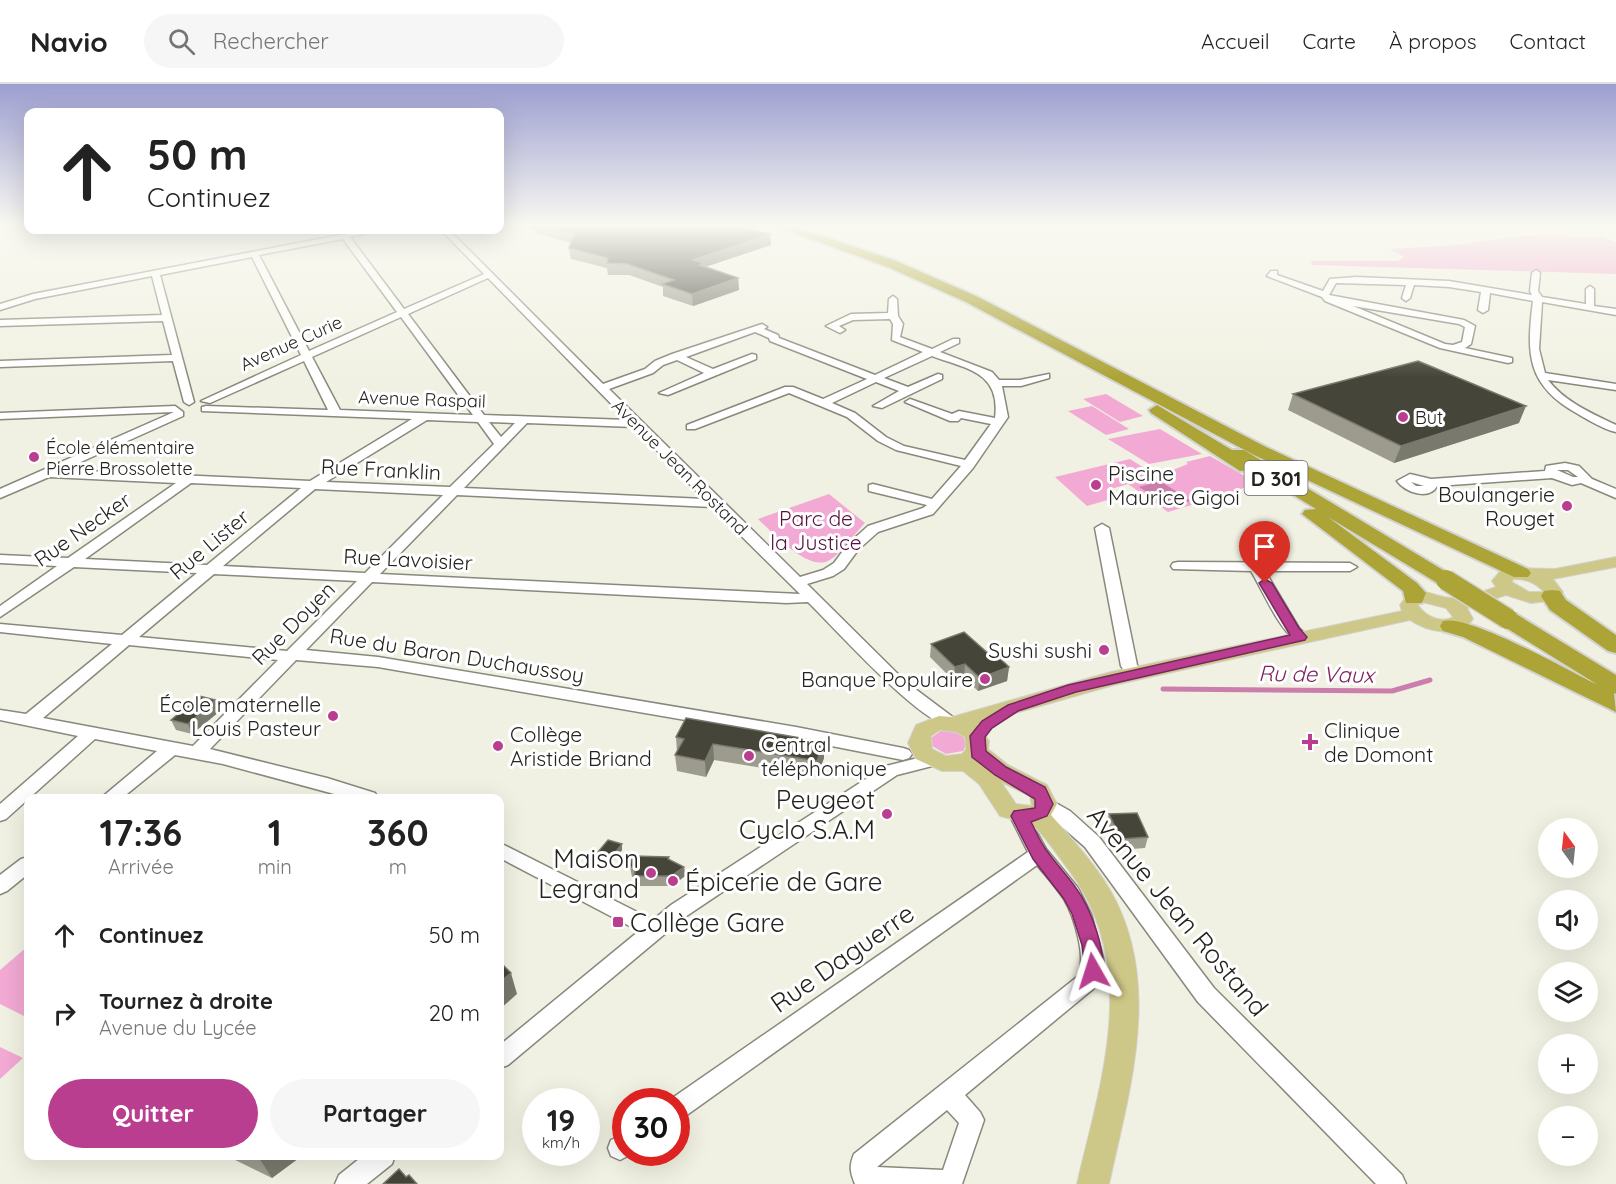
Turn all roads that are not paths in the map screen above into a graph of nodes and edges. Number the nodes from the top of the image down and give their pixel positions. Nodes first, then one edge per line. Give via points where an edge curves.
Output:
1 (144, 275) edge
2 (156, 275) edge
3 (265, 275) edge
4 (374, 275) edge
5 (487, 275) edge
6 (491, 275) edge
7 (904, 275) edge
8 (918, 275) edge
9 (1272, 275) edge
10 (1536, 275) edge
11 (1412, 282) junction
12 (1590, 289) dead end
13 (1486, 290) junction
14 (0, 295) edge
15 (1327, 297) junction
16 (1406, 298) dead end
17 (1538, 298) junction
18 (893, 299) dead end
19 (22, 300) junction
20 (1590, 307) junction
21 (0, 308) edge
22 (1483, 310) dead end
23 (402, 312) junction
24 (1616, 312) edge
25 (893, 316) junction
26 (167, 318) junction
27 (0, 323) edge
28 (1026, 327) junction
29 (840, 330) dead end
30 (956, 341) dead end
31 (1454, 348) junction
32 (931, 353) junction
33 (306, 356) junction
34 (676, 356) junction
35 (752, 357) dead end
36 (177, 358) junction
37 (1508, 360) dead end
38 (0, 364) edge
39 (712, 373) junction
40 (1539, 375) junction
41 (1045, 376) dead end
42 (938, 377) dead end
43 (876, 378) junction
44 (1105, 378) junction
45 (996, 383) junction
46 (602, 388) junction
47 (1614, 392) edge
48 (664, 393) dead end
49 (909, 396) junction
50 (189, 402) junction
51 (823, 403) junction
52 (206, 405) junction
53 (878, 406) dead end
54 (177, 411) junction
55 (336, 414) junction
56 (4, 417) edge
57 (424, 417) junction
58 (482, 419) junction
59 (523, 421) junction
60 (997, 422) junction
61 (637, 424) junction
62 (691, 427) dead end
63 (1616, 429) edge
64 (501, 444) junction
65 (969, 465) junction
66 (45, 473) junction
67 (188, 480) junction
68 (1429, 483) dead end
69 (312, 485) junction
70 (873, 488) dead end
71 (454, 492) junction
72 (0, 494) edge
73 (1616, 494) edge
74 (715, 503) junction
75 (935, 503) junction
76 (1102, 528) dead end
77 (0, 559) edge
78 (71, 562) junction
79 (1616, 562) edge
80 (1178, 566) dead end
81 (1256, 567) junction
82 (1350, 567) dead end
83 (212, 570) junction
84 (1616, 570) edge
85 (1526, 574) junction
86 (369, 578) junction
87 (1453, 579) junction
88 (798, 582) junction
89 (1508, 589) junction
90 (1553, 594) junction
91 (813, 597) junction
92 (1414, 606) junction
93 (0, 613) edge
94 (1452, 615) junction
95 (1515, 617) junction
96 (0, 628) edge
97 (1300, 637) junction
98 (125, 640) junction
99 (1616, 646) edge
100 (293, 656) junction
101 (1616, 673) edge
102 (1135, 674) junction
103 (1616, 687) edge
104 (1616, 704) edge
105 (1013, 708) junction
106 (0, 715) edge
107 (31, 719) junction
108 (93, 732) junction
109 (924, 740) junction
110 (172, 748) junction
111 (974, 750) junction
112 (196, 753) junction
113 (934, 760) junction
114 (115, 794) edge
115 (357, 794) edge
116 (1034, 811) junction
117 (0, 814) edge
118 (504, 852) edge
119 (1040, 854) junction
120 (24, 867) edge
121 (0, 886) edge
122 (655, 930) junction
123 (504, 1055) edge
124 (948, 1094) junction
125 (690, 1099) edge
126 (376, 1160) edge
127 (348, 1184) edge
128 (1093, 1184) edge
129 (1393, 1184) edge

1 - 19 street
2 - 26 street
3 - 33 street
4 - 23 street
5 - 23 street, Avenue Curie
6 - 46 street, Avenue Jean Rostand
7 - 44 highway, D 301 via 946,293
8 - 28 highway, D 301
9 - 15 street
10 - 17 street via 1534,291
11 - 13 street
11 - 15 street via 1333,281
11 - 16 street
12 - 20 street
13 - 17 street
13 - 22 street
14 - 19 street
15 - 31 street
15 - 31 street via 1470,326 1466,344
17 - 20 street
17 - 40 street via 1534,348
18 - 25 street
19 - 21 street
20 - 24 street
23 - 33 street, Avenue Curie
23 - 58 street
25 - 29 street via 851,317 831,326
25 - 32 street via 898,324 895,338
26 - 27 street
26 - 36 street
28 - 85 highway via 1260,451
28 - 87 highway, D 301 via 1212,430
30 - 32 street
31 - 37 street
32 - 43 street
32 - 45 street via 988,374
33 - 52 street, Avenue Curie
33 - 55 street
34 - 39 street
34 - 43 street via 754,329
34 - 46 street via 649,371
35 - 39 street
36 - 38 street
36 - 50 street
39 - 48 street
40 - 47 street
40 - 63 street via 1561,402
41 - 45 street via 1021,383
42 - 49 street
43 - 49 street
43 - 51 street
44 - 87 highway, D 301
44 - 92 highway via 1252,470 1401,580 1413,591
45 - 60 street via 1002,417
46 - 61 street, Avenue Jean Rostand
49 - 53 street
49 - 60 street via 954,419 959,414
50 - 52 street
50 - 54 street
51 - 62 street via 789,388
51 - 65 street via 851,415 900,448
52 - 54 street via 193,414
52 - 55 street, Avenue Raspail
54 - 56 street
54 - 66 street
55 - 57 street, Avenue Raspail
57 - 58 street, Avenue Raspail
57 - 69 street, Rue Lister
58 - 59 street, Avenue Raspail
58 - 64 street
59 - 61 street, Avenue Raspail
59 - 64 street, Rue Doyen
60 - 65 street
61 - 74 street, Avenue Jean Rostand
64 - 71 street, Rue Doyen
65 - 75 street
66 - 67 street, Rue Franklin
66 - 72 street
67 - 69 street, Rue Franklin
67 - 78 street, Rue Necker
68 - 73 street via 1553,474 1572,481 1584,480
69 - 71 street, Rue Franklin
69 - 83 street, Rue Lister
70 - 75 street
71 - 74 street, Rue Franklin
71 - 86 street, Rue Doyen
74 - 88 street, Avenue Jean Rostand
75 - 88 street via 928,511 873,529 839,566
76 - 102 street via 1129,666
77 - 78 street, Rue Lavoisier
78 - 83 street, Rue Lavoisier
78 - 93 street, Rue Necker
79 - 85 main road via 1555,574
80 - 81 street
81 - 82 street
81 - 97 street
83 - 86 street, Rue Lavoisier
83 - 98 street, Rue Lister
84 - 90 main road via 1576,579 1561,585
85 - 89 main road via 1508,573 1501,578
85 - 90 main road via 1544,580
86 - 91 street, Rue Lavoisier via 786,599
86 - 100 street, Rue Doyen
87 - 95 highway, D 301, bridge
88 - 91 street, Avenue Jean Rostand
89 - 90 main road via 1529,598
89 - 94 main road
90 - 99 highway via 1558,605
91 - 109 street, Avenue Jean Rostand via 917,702
92 - 94 main road via 1429,623
92 - 97 main road
94 - 104 highway via 1471,632
95 - 101 highway, D 301
95 - 103 highway, D 301
96 - 98 street, Rue du Baron Duchaussoy
97 - 102 main road
98 - 100 street, Rue du Baron Duchaussoy
98 - 107 street, Rue Lister
100 - 109 street, Rue du Baron Duchaussoy via 378,662 796,733
100 - 112 street, Rue Doyen
102 - 105 main road via 1073,688
105 - 109 main road
105 - 111 main road via 987,724
106 - 107 street
107 - 108 street
108 - 110 street
108 - 117 street
109 - 111 main road via 970,729
109 - 113 street
109 - 113 main road via 924,754
109 - 122 street
110 - 112 street
110 - 114 street
111 - 113 main road via 949,764
111 - 116 main road via 1003,806
111 - 116 main road via 1000,771 1039,791
112 - 115 street
116 - 119 street
116 - 128 main road via 1100,897 1122,958 1124,1031
116 - 129 street, Avenue Jean Rostand via 1064,816 1092,842 1206,995
118 - 122 street
119 - 124 street via 1071,894 1081,914 1092,950 1093,971 1085,983
119 - 125 street, Rue Daguerre
120 - 121 street
122 - 123 street
124 - 124 street via 972,1120 952,1179 945,1183 865,1179 863,1163
126 - 127 street

